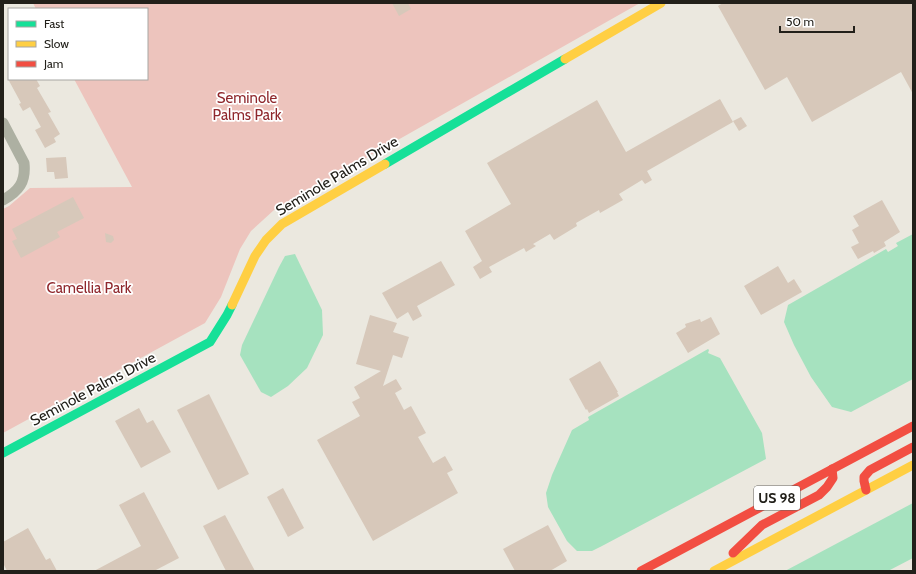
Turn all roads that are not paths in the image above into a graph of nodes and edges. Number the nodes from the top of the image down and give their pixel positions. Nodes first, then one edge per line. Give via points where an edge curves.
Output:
1 (661, 3) edge
2 (3, 123) edge
3 (3, 200) edge
4 (913, 426) edge
5 (913, 447) edge
6 (6, 451) edge
7 (913, 465) edge
8 (832, 469) junction
9 (866, 490) junction
10 (641, 571) edge
11 (714, 571) edge

1 - 6 main road, Seminole Palms Drive via 282,224 255,256 227,315 210,342
2 - 3 street via 24,163 25,170 22,184
4 - 8 main road, US 98
5 - 9 main road via 865,474 863,479
7 - 9 main road, US 98
8 - 10 main road, US 98
8 - 11 main road via 833,478 819,494 762,526
9 - 11 main road, US 98

